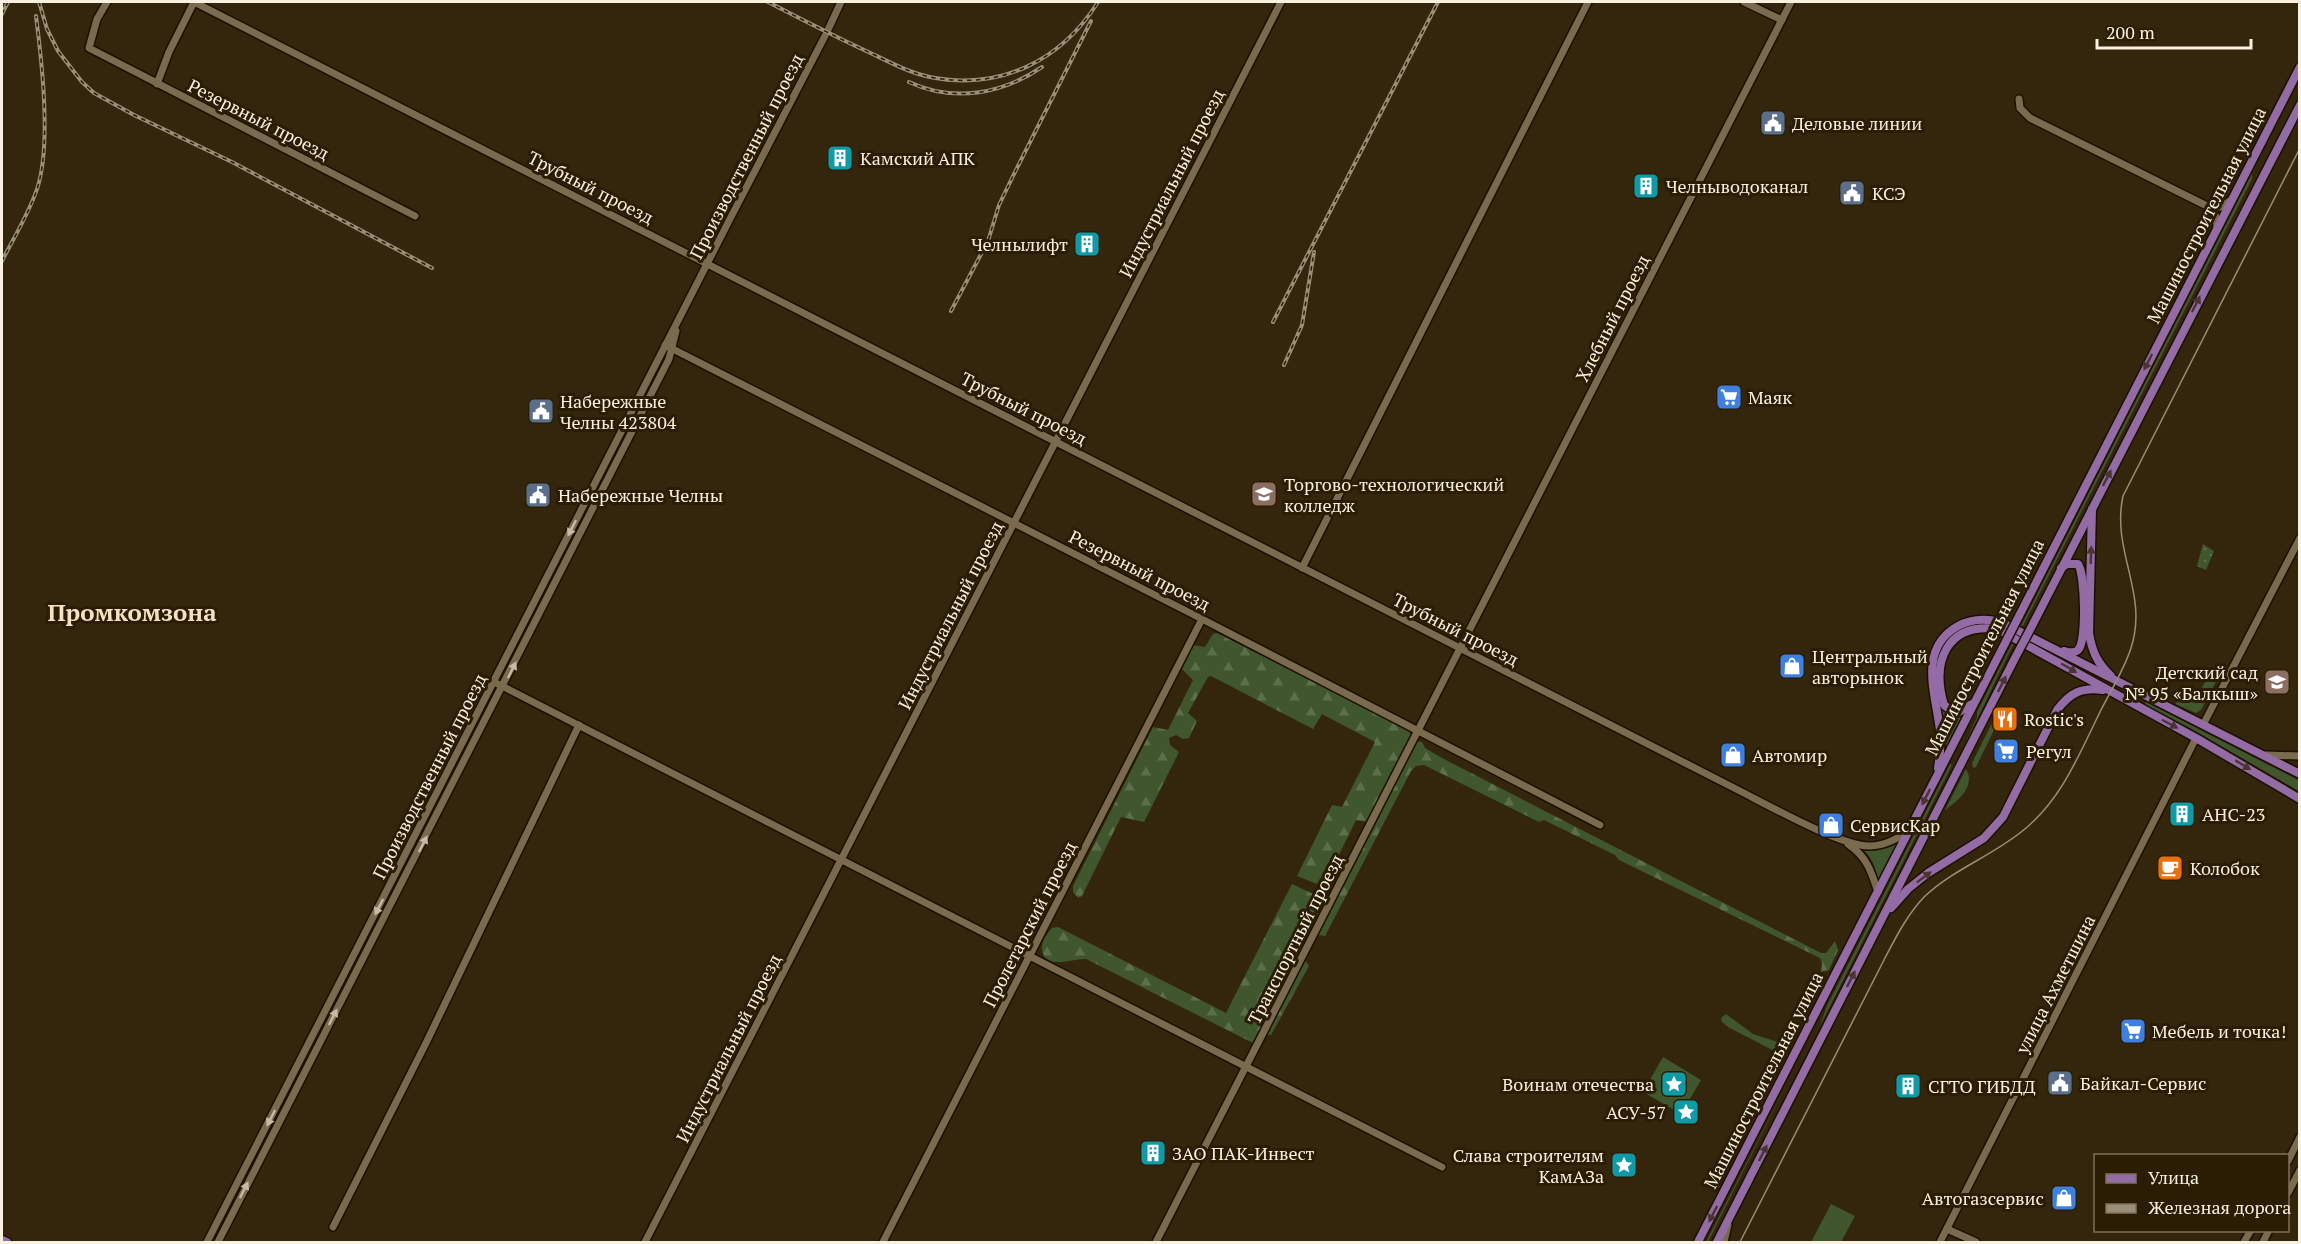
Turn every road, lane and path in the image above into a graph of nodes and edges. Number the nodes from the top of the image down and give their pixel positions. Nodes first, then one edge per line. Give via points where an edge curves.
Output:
1 (106, 2) edge
2 (194, 2) edge
3 (841, 2) edge
4 (1281, 2) edge
5 (1588, 2) edge
6 (1744, 2) edge
7 (1791, 2) edge
8 (1782, 20) junction
9 (2300, 67) edge
10 (157, 84) junction
11 (2019, 99) dead end
12 (2284, 101) junction
13 (2300, 105) edge
14 (2257, 151) junction
15 (2271, 156) junction
16 (2233, 198) junction
17 (2207, 206) junction
18 (415, 216) dead end
19 (2217, 230) junction
20 (708, 263) junction
21 (669, 346) junction
22 (1056, 441) junction
23 (609, 456) junction
24 (618, 460) junction
25 (2092, 507) junction
26 (1014, 522) junction
27 (2300, 537) edge
28 (1302, 568) junction
29 (2061, 569) junction
30 (1202, 619) junction
31 (1460, 648) junction
32 (2055, 650) junction
33 (494, 682) junction
34 (2123, 686) junction
35 (503, 687) junction
36 (2107, 690) junction
37 (2151, 698) junction
38 (1975, 701) junction
39 (2144, 710) junction
40 (579, 725) junction
41 (2203, 725) junction
42 (1418, 731) junction
43 (2196, 738) junction
44 (1949, 752) junction
45 (2262, 755) junction
46 (2300, 756) edge
47 (1964, 760) junction
48 (2299, 774) edge
49 (1936, 777) junction
50 (2289, 793) junction
51 (2300, 794) edge
52 (2300, 799) edge
53 (1600, 825) dead end
54 (1908, 832) junction
55 (1841, 839) junction
56 (841, 860) junction
57 (1878, 892) junction
58 (1883, 918) junction
59 (1029, 957) junction
60 (1800, 1044) junction
61 (1815, 1051) junction
62 (1247, 1066) junction
63 (288, 1085) junction
64 (1777, 1088) junction
65 (296, 1089) junction
66 (1792, 1095) junction
67 (2300, 1137) edge
68 (2289, 1159) edge
69 (1442, 1167) dead end
70 (2300, 1170) edge
71 (2289, 1191) edge
72 (1728, 1221) junction
73 (333, 1227) dead end
74 (1947, 1229) junction
75 (2, 1240) edge
76 (7, 1242) edge
77 (207, 1242) edge
78 (218, 1242) edge
79 (645, 1242) edge
80 (883, 1242) edge
81 (1156, 1242) edge
82 (1698, 1242) edge
83 (1717, 1242) edge
84 (1724, 1242) edge
85 (1940, 1242) edge
86 (1976, 1242) edge

1 - 10 street, Резервный проезд via 89,48
2 - 10 street
2 - 20 street, Трубный проезд
3 - 20 street, Производственный проезд
4 - 22 street, Индустриальный проезд
5 - 28 street
6 - 8 street
7 - 8 street, Хлебный проезд
8 - 31 street, Хлебный проезд
9 - 12 main road, Машиностроительная улица
10 - 18 street, Резервный проезд
11 - 17 street via 2020,108 2030,118
12 - 13 main road via 2289,113
12 - 14 main road, Машиностроительная улица
13 - 15 main road, Машиностроительная улица
14 - 15 main road via 2271,138
14 - 16 main road, Машиностроительная улица
25 -> 15 main road, Машиностроительная улица
16 - 17 street via 2221,207
16 - 19 main road, Машиностроительная улица
17 - 19 street via 2216,216
19 -> 38 main road, Машиностроительная улица, bridge
20 - 21 street, Производственный проезд
20 - 22 street, Трубный проезд
21 - 23 street, Производственный проезд
21 - 24 street, Производственный проезд via 669,358
21 - 26 street, Резервный проезд
22 - 26 street, Индустриальный проезд
22 - 28 street, Трубный проезд
23 - 24 street
23 -> 33 street, Производственный проезд
35 -> 24 street, Производственный проезд
25 - 29 main road, Машиностроительная улица
34 -> 25 main road via 2096,659 2091,648
26 - 30 street, Резервный проезд
26 - 56 street, Индустриальный проезд
27 - 41 street
28 - 31 street, Трубный проезд
29 - 32 main road via 2073,563 2082,569 2083,634 2078,650
47 -> 29 main road, Машиностроительная улица, bridge
30 - 42 street, Резервный проезд
30 - 59 street, Пролетарский проезд
31 - 42 street, Транспортный проезд
31 - 55 street, Трубный проезд
32 - 34 main road
32 - 49 main road via 2003,623 1979,619 1964,623 1941,639 1932,663 1940,732
33 - 35 street
33 -> 63 street, Производственный проезд
34 - 37 main road
35 - 40 street
65 -> 35 street, Производственный проезд
38 -> 36 main road via 1959,712 1944,705 1940,666 1948,644 1969,629 1983,627 1997,629
36 - 39 main road
58 -> 36 main road via 1928,873 1984,838 2003,817 2067,697 2091,688
37 - 39 main road via 2142,702
37 - 41 main road
38 - 44 main road, Машиностроительная улица
39 -> 43 main road
40 - 56 street
40 - 73 street
41 - 45 main road
42 - 53 street, Резервный проезд
42 - 62 street, Транспортный проезд
43 -> 50 main road
43 - 74 street, улица Ахметшина
44 - 47 main road via 1952,764
44 - 49 main road, Машиностроительная улица
45 - 46 street
45 - 48 main road
47 - 58 main road, Машиностроительная улица
49 -> 54 main road, Машиностроительная улица
50 - 51 main road
50 - 52 main road
54 - 55 street via 1878,846 1860,846
54 - 57 main road, Машиностроительная улица
55 - 57 street via 1867,862
56 - 59 street
56 - 79 street, Индустриальный проезд
57 - 60 main road, Машиностроительная улица
61 -> 58 main road, Машиностроительная улица
59 - 62 street
59 - 80 street, Пролетарский проезд
60 - 61 main road via 1800,1060
60 - 64 main road, Машиностроительная улица
61 - 66 main road, Машиностроительная улица
62 - 69 street
62 - 81 street, Транспортный проезд
63 - 65 street
63 -> 77 street, Производственный проезд
64 - 66 main road via 1790,1080
64 -> 82 main road, Машиностроительная улица
78 -> 65 street, Производственный проезд
72 -> 66 main road, Машиностроительная улица
67 - 68 street
70 - 71 street
72 - 83 main road, Машиностроительная улица
72 - 84 street
74 - 85 street, улица Ахметшина
74 - 86 street
75 - 76 main road

